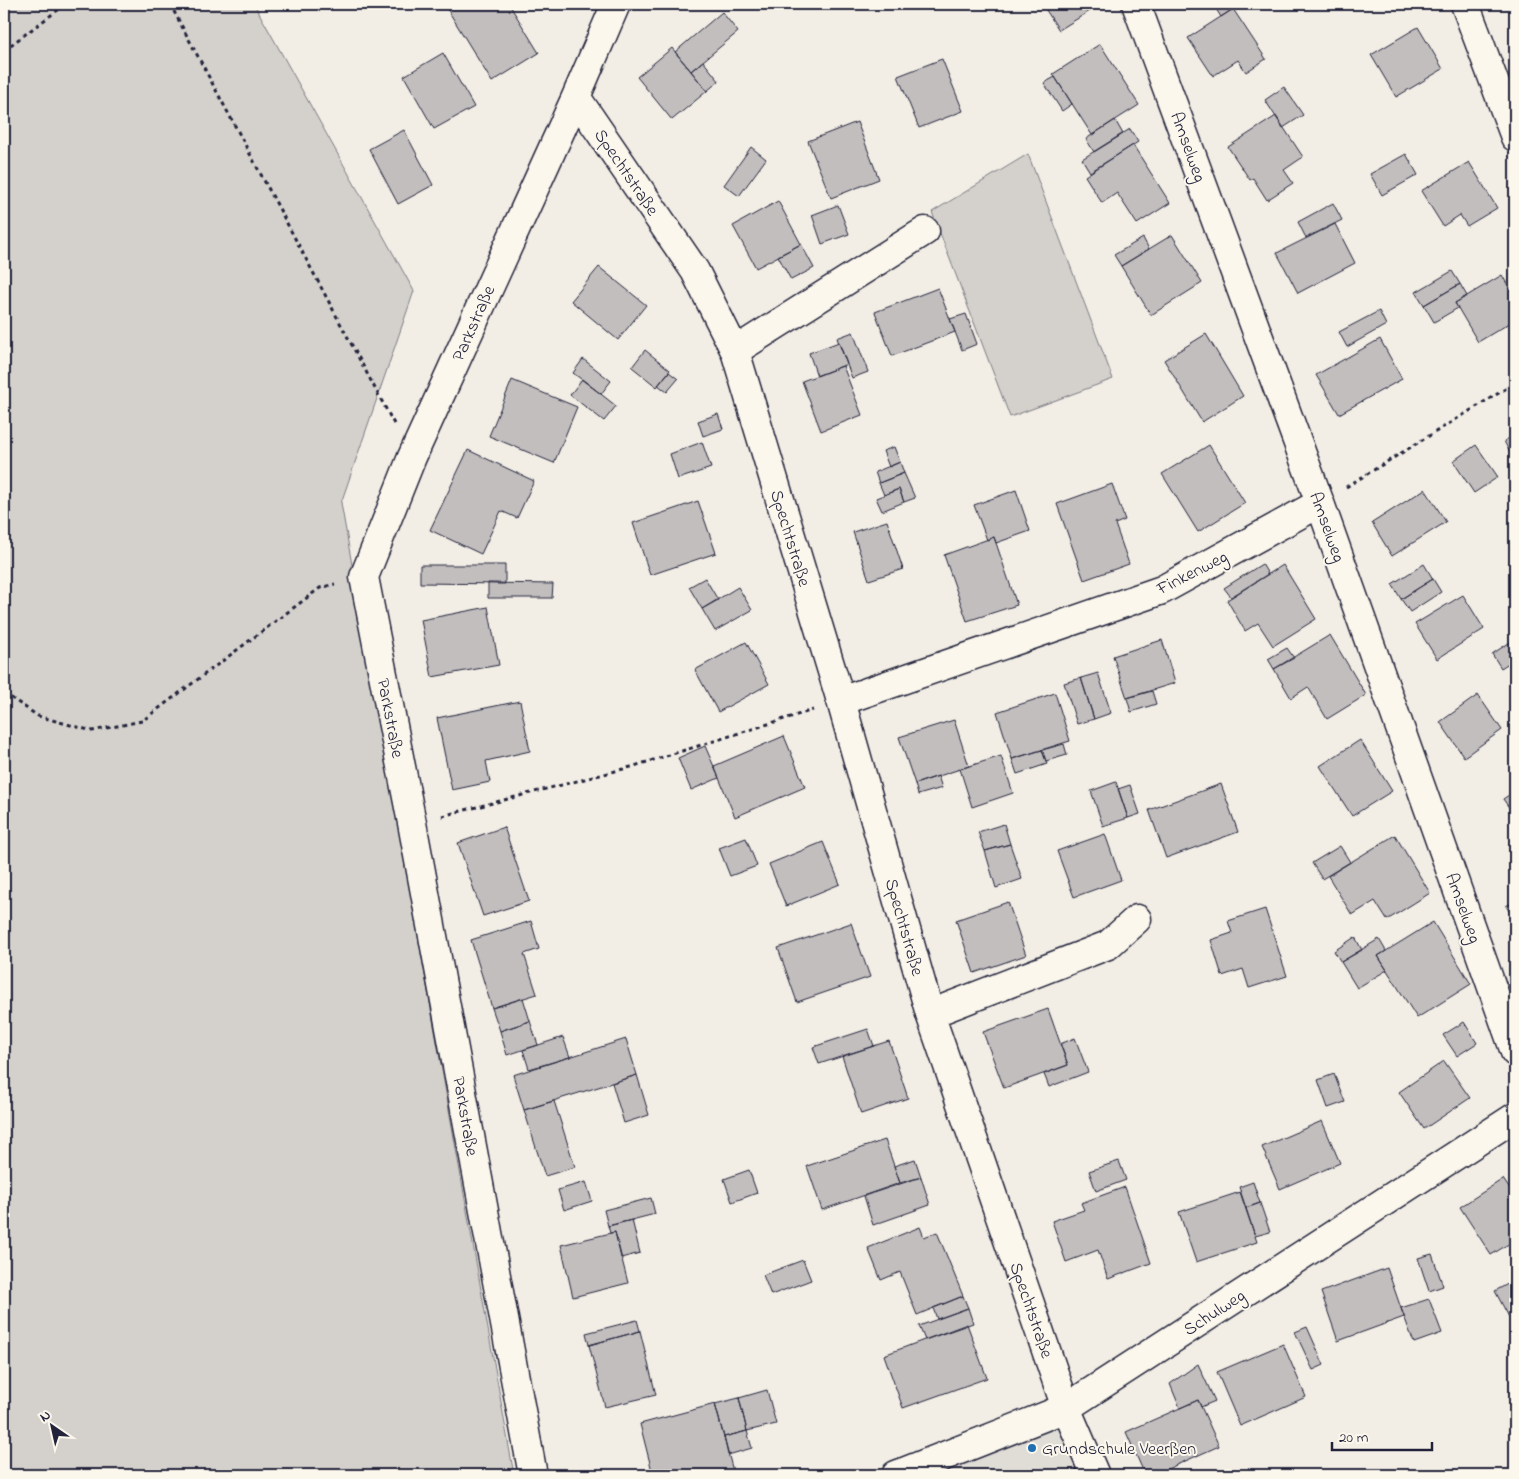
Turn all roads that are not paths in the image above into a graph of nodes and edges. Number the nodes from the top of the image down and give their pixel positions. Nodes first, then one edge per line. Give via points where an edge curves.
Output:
1 (616, 4) edge
2 (1136, 4) edge
3 (1465, 4) edge
4 (576, 97) junction
5 (1515, 137) edge
6 (925, 231) dead end
7 (735, 351) junction
8 (1320, 503) junction
9 (841, 701) junction
10 (1136, 919) dead end
11 (930, 1014) junction
12 (1515, 1052) edge
13 (1515, 1117) edge
14 (1066, 1408) junction
15 (533, 1475) edge
16 (896, 1475) edge
17 (1095, 1475) edge

1 - 4 street, Parkstraße
2 - 8 street, Amselweg
3 - 5 street
4 - 7 street, Spechtstraße via 695,271
4 - 15 street, Parkstraße via 412,458 364,578
6 - 7 street
7 - 9 street, Spechtstraße
8 - 9 street, Finkenweg via 1162,590
8 - 12 street, Amselweg
9 - 11 street, Spechtstraße
10 - 11 street via 1108,945
11 - 14 street, Spechtstraße
13 - 14 street, Schulweg
14 - 16 street, Schulweg
14 - 17 street, Spechtstraße

